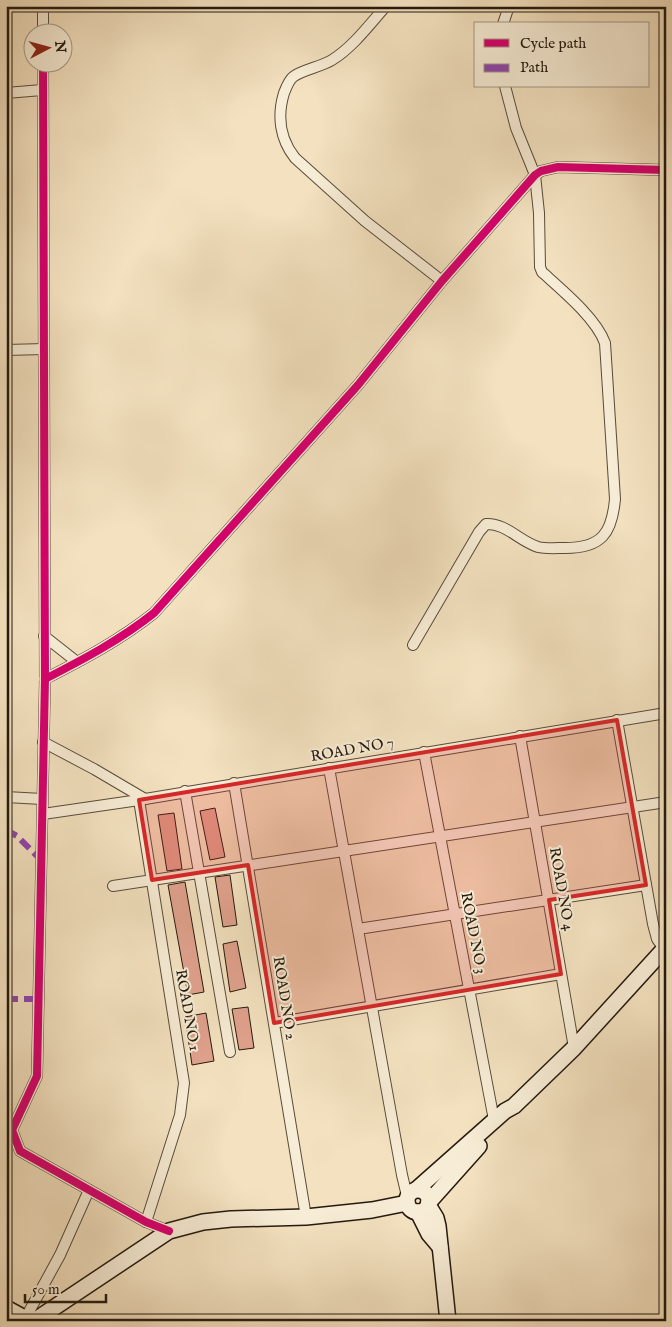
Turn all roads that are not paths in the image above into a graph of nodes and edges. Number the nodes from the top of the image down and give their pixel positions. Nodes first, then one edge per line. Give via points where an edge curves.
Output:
1 (43, 6) edge
2 (386, 6) edge
3 (509, 6) edge
4 (43, 22) edge
5 (504, 22) edge
6 (43, 72) edge
7 (506, 88) edge
8 (42, 90) junction
9 (6, 93) edge
10 (666, 170) edge
11 (535, 175) junction
12 (442, 281) junction
13 (44, 349) junction
14 (6, 350) edge
15 (44, 636) junction
16 (412, 645) dead end
17 (77, 662) junction
18 (45, 679) junction
19 (666, 713) edge
20 (617, 720) junction
21 (520, 736) junction
22 (43, 742) junction
23 (424, 752) junction
24 (329, 768) junction
25 (234, 784) junction
26 (185, 791) junction
27 (6, 797) edge
28 (42, 799) junction
29 (142, 799) junction
30 (666, 802) edge
31 (633, 807) junction
32 (43, 814) junction
33 (535, 822) junction
34 (440, 836) junction
35 (344, 851) junction
36 (248, 865) junction
37 (199, 873) junction
38 (152, 880) junction
39 (646, 885) junction
40 (113, 886) dead end
41 (548, 900) junction
42 (455, 915) junction
43 (358, 929) junction
44 (665, 948) edge
45 (561, 974) junction
46 (469, 990) junction
47 (372, 1006) junction
48 (274, 1023) junction
49 (574, 1048) junction
50 (230, 1052) dead end
51 (514, 1106) junction
52 (494, 1120) junction
53 (90, 1190) junction
54 (418, 1201) junction
55 (306, 1217) junction
56 (146, 1222) junction
57 (169, 1232) junction
58 (6, 1308) edge
59 (30, 1320) edge
60 (448, 1321) edge

1 - 4 street
2 - 12 street via 346,49 331,60 293,77 280,105 280,123 295,158 366,221
3 - 5 street
6 - 8 street
7 - 11 street via 516,128
8 - 9 street
8 - 13 street
10 - 11 street via 558,168
11 - 12 street
11 - 16 street via 540,268 573,299 605,343 614,517 606,534 595,543 578,548 538,547 502,526 486,524
12 - 17 street via 358,385 154,614 129,633
13 - 14 street
13 - 15 street
15 - 17 street
15 - 18 street
17 - 18 street
18 - 22 street
19 - 20 street, ROAD NO 7
20 - 21 street, ROAD NO 7
20 - 31 street
21 - 23 street, ROAD NO 7
21 - 33 street, ROAD NO 4
22 - 28 street
22 - 29 street
23 - 24 street, ROAD NO 7
23 - 34 street, ROAD NO 3
24 - 25 street, ROAD NO 7
24 - 35 street
25 - 26 street, ROAD NO 7
25 - 36 street, ROAD NO 2
26 - 29 street, ROAD NO 7
26 - 37 street
27 - 28 street
28 - 32 street
29 - 32 street, ROAD NO 7
29 - 38 street, ROAD NO 1
30 - 31 street
31 - 33 street
31 - 39 street
32 - 53 street via 37,1076 12,1130 20,1150
33 - 34 street
33 - 41 street, ROAD NO 4
34 - 35 street
34 - 42 street, ROAD NO 3
35 - 36 street
35 - 43 street
36 - 37 street
36 - 48 street, ROAD NO 2
37 - 38 street
37 - 50 street
38 - 40 street
38 - 56 street, ROAD NO 1 via 184,1083 180,1115
39 - 41 street
39 - 44 street via 657,939
41 - 42 street
41 - 45 street, ROAD NO 4
42 - 43 street
42 - 46 street, ROAD NO 3
43 - 47 street
44 - 49 main road
45 - 46 street
45 - 49 street, ROAD NO 4
46 - 47 street
46 - 52 street, ROAD NO 3
47 - 48 street
47 - 54 street via 402,1175
48 - 55 street, ROAD NO 2
49 - 51 main road
51 - 52 main road
51 - 54 main road via 509,1117 459,1168
52 - 54 main road
53 - 56 street
53 - 59 street
54 - 55 main road
54 - 60 main road via 429,1234 441,1248
55 - 57 main road via 217,1220
56 - 57 street
57 - 59 main road
58 - 59 main road

